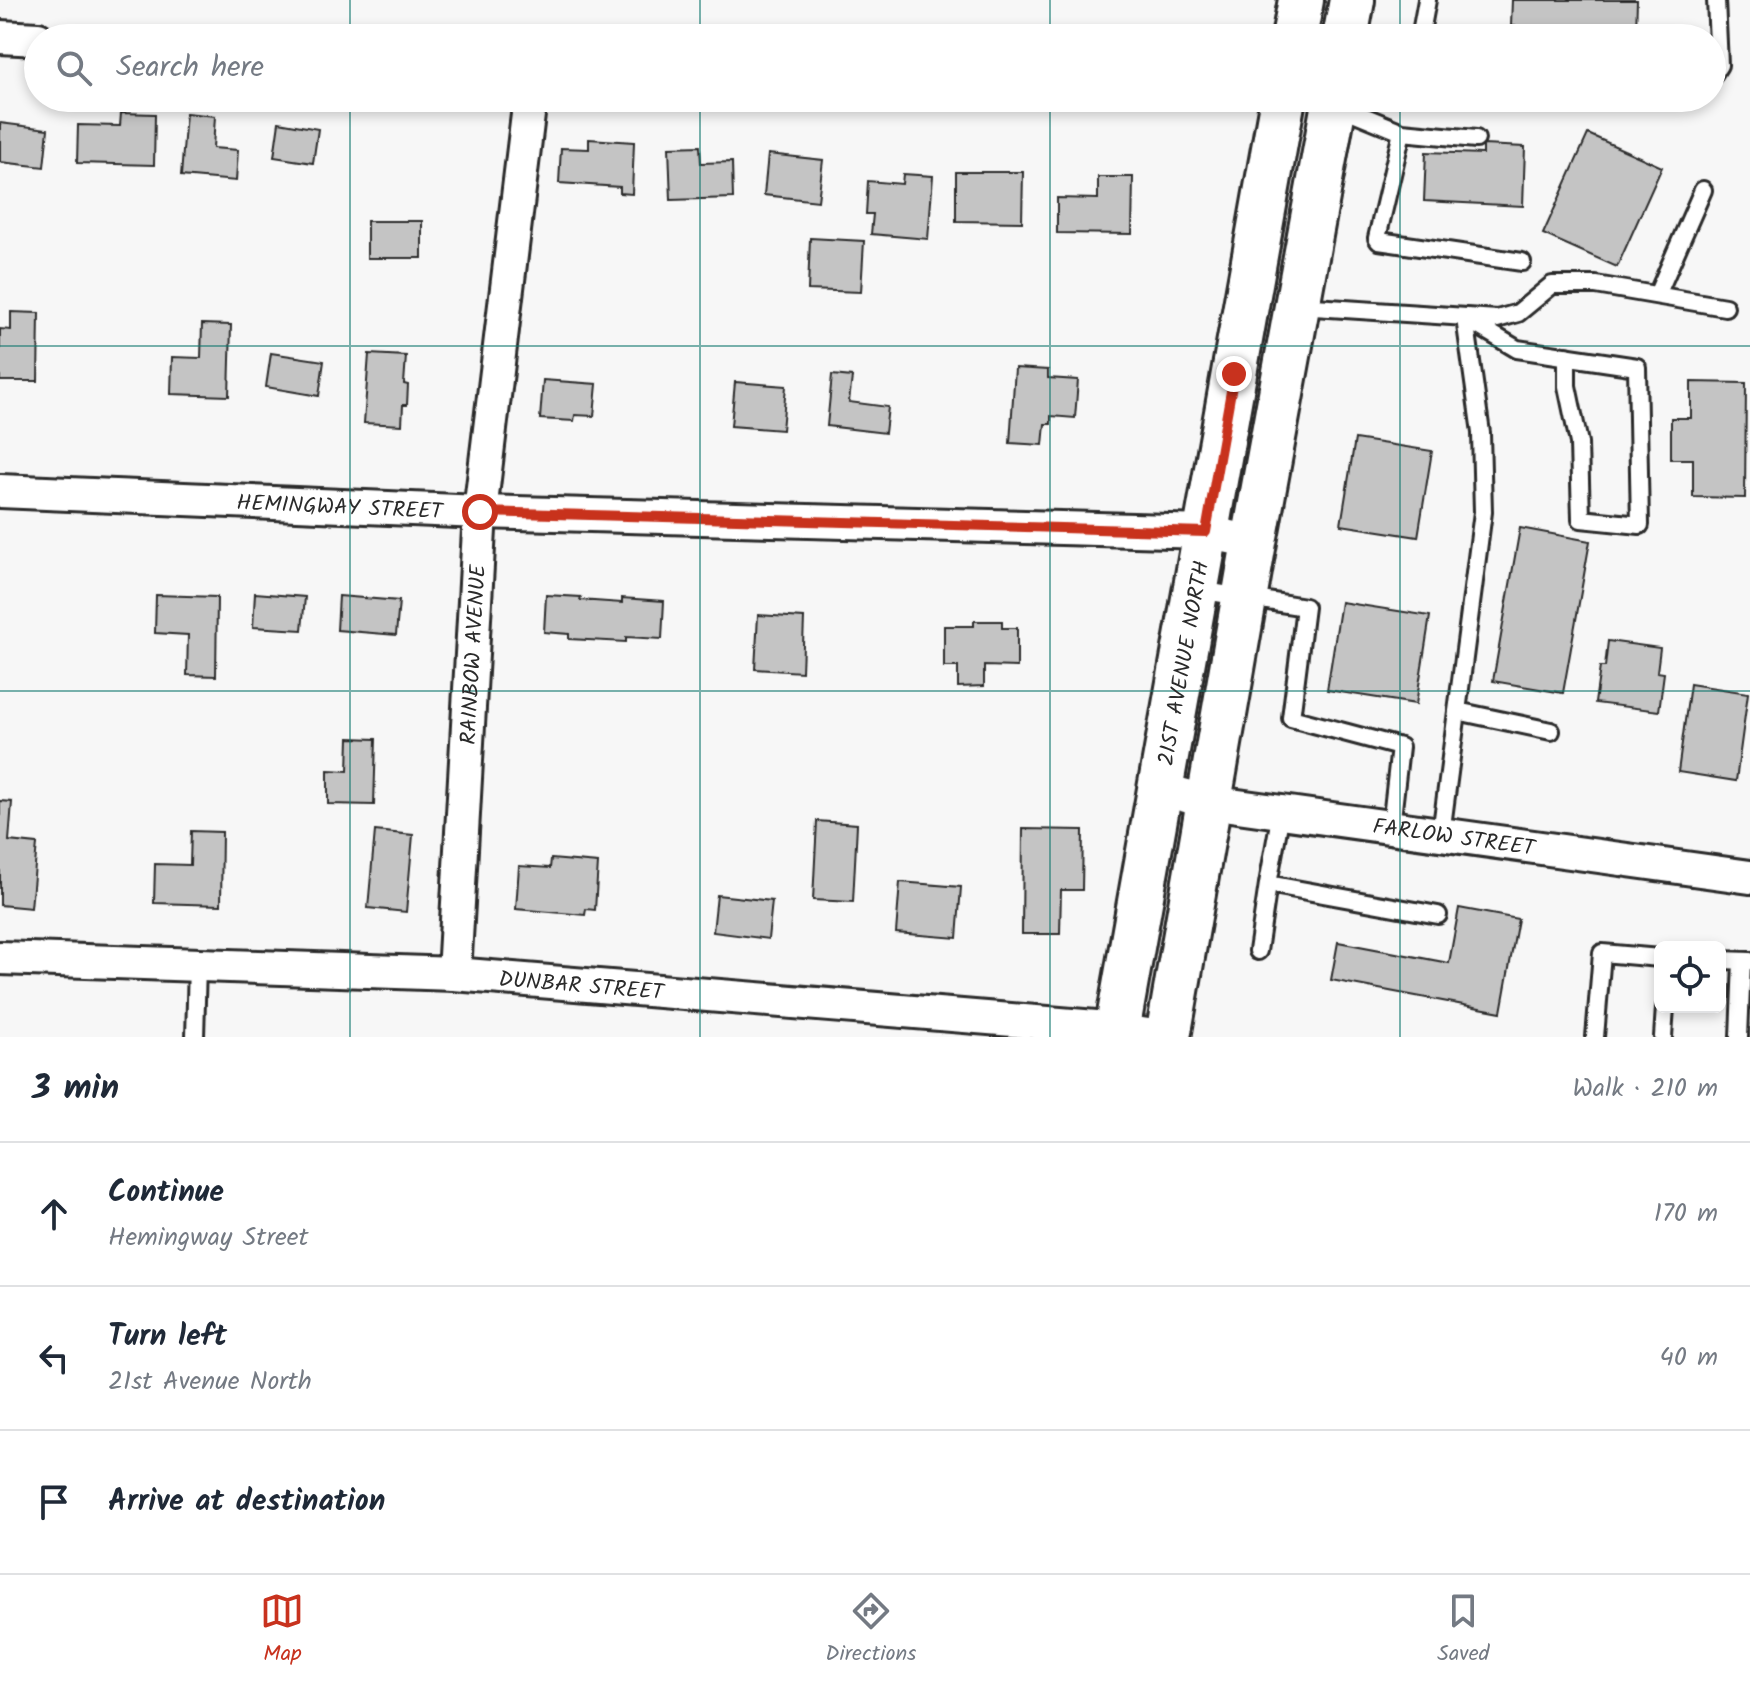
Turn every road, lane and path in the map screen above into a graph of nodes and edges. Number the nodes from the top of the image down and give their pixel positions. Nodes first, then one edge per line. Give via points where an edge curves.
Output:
1 (1301, 0) edge
2 (1352, 0) edge
3 (1427, 0) edge
4 (1716, 0) edge
5 (1297, 24) edge
6 (1348, 24) edge
7 (1423, 24) edge
8 (1717, 24) edge
9 (0, 37) edge
10 (24, 38) edge
11 (528, 112) edge
12 (1281, 112) edge
13 (1324, 112) edge
14 (1354, 112) edge
15 (1402, 132) junction
16 (1476, 139) dead end
17 (1703, 190) dead end
18 (1522, 262) dead end
19 (1657, 295) junction
20 (1248, 297) junction
21 (1297, 306) junction
22 (1725, 307) dead end
23 (1465, 318) junction
24 (1567, 356) junction
25 (0, 491) edge
26 (480, 512) junction
27 (1206, 532) junction
28 (1254, 542) junction
29 (1196, 589) junction
30 (1244, 597) junction
31 (1457, 711) junction
32 (1551, 731) dead end
33 (1160, 789) junction
34 (1209, 802) junction
35 (1281, 812) junction
36 (1391, 827) junction
37 (1441, 834) junction
38 (1750, 877) edge
39 (1268, 884) junction
40 (1438, 915) dead end
41 (1258, 951) dead end
42 (1654, 957) edge
43 (0, 958) edge
44 (1726, 960) edge
45 (1746, 961) edge
46 (197, 965) junction
47 (454, 974) junction
48 (1665, 1013) edge
49 (1117, 1033) edge
50 (195, 1037) edge
51 (1161, 1037) edge
52 (1168, 1037) edge
53 (1595, 1037) edge
54 (1663, 1037) edge
55 (1739, 1037) edge

1 - 5 main road
2 - 6 main road
3 - 7 lane
4 - 8 lane
9 - 10 street
11 - 26 street, RAINBOW AVENUE
12 - 20 main road, 21ST AVENUE NORTH
13 - 21 main road
14 - 15 lane
15 - 16 lane
15 - 18 lane via 1379,241
17 - 19 lane
19 - 22 lane
19 - 23 lane via 1596,285 1552,285 1518,313 1497,319
20 - 21 street
20 - 27 main road, 21ST AVENUE NORTH
21 - 23 lane
21 - 28 main road
23 - 24 lane via 1517,349
23 - 31 lane via 1481,433 1483,512
24 - 24 lane via 1637,367 1640,525 1581,519 1579,443 1567,386
25 - 26 street, HEMINGWAY STREET
26 - 27 street, HEMINGWAY STREET
26 - 47 street, RAINBOW AVENUE
27 - 28 street, HEMINGWAY STREET
27 - 29 main road, 21ST AVENUE NORTH
28 - 30 main road
29 - 30 lane
29 - 33 main road, 21ST AVENUE NORTH
30 - 34 main road
30 - 36 lane via 1305,607 1291,718 1400,747
31 - 32 lane
31 - 37 lane
33 - 34 street, FARLOW STREET
33 - 49 main road, 21ST AVENUE NORTH
34 - 35 street, FARLOW STREET
34 - 52 main road
35 - 36 street, FARLOW STREET
35 - 39 lane
36 - 37 street, FARLOW STREET
37 - 38 street, FARLOW STREET
39 - 40 lane
39 - 41 lane
42 - 53 lane via 1602,953
43 - 46 street, DUNBAR STREET
44 - 45 lane
45 - 55 lane
46 - 47 street, DUNBAR STREET
46 - 50 lane
47 - 49 street, DUNBAR STREET
48 - 54 lane
49 - 51 street, DUNBAR STREET

